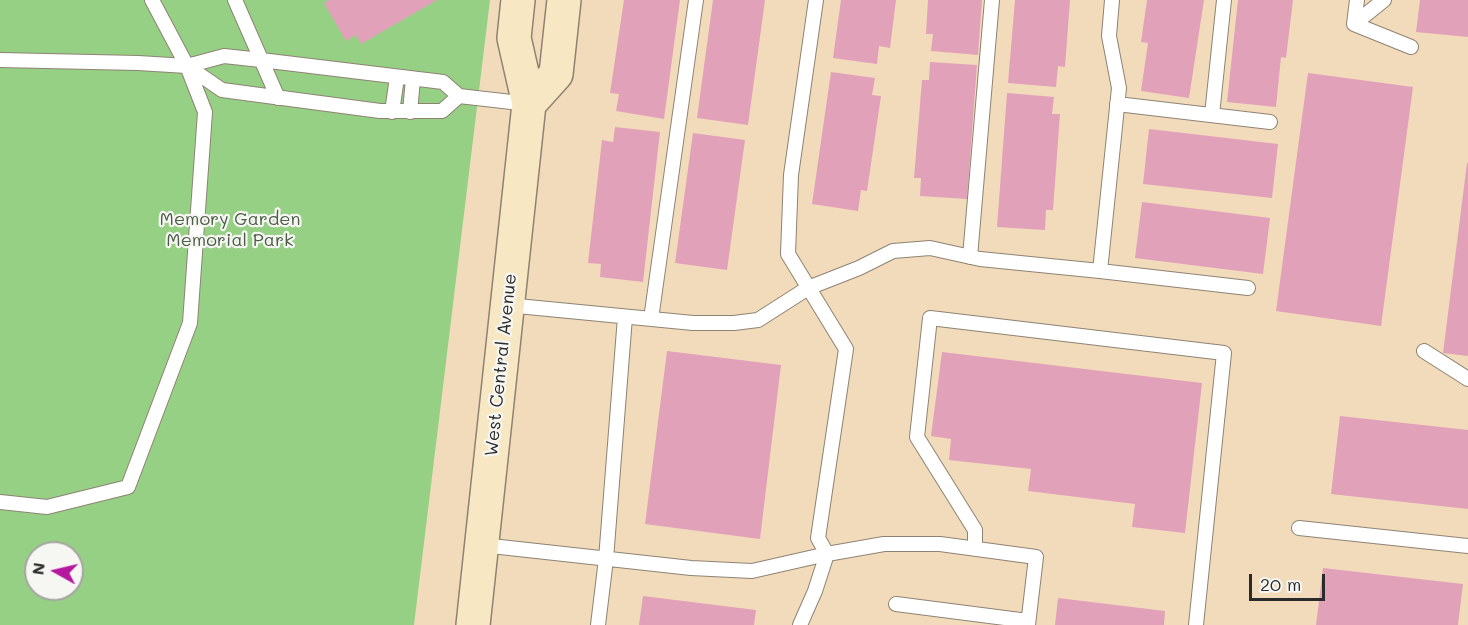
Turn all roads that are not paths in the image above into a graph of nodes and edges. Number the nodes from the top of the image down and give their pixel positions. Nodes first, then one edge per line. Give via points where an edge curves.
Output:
1 (152, 0) edge
2 (235, 0) edge
3 (518, 0) edge
4 (564, 0) edge
5 (696, 0) edge
6 (816, 0) edge
7 (992, 0) edge
8 (1112, 0) edge
9 (1224, 0) edge
10 (1357, 0) edge
11 (1384, 0) edge
12 (1354, 24) junction
13 (1411, 47) dead end
14 (0, 60) edge
15 (261, 60) junction
16 (188, 66) junction
17 (397, 77) junction
18 (413, 79) junction
19 (459, 96) junction
20 (278, 98) junction
21 (529, 104) junction
22 (1117, 104) junction
23 (392, 112) junction
24 (410, 112) junction
25 (1212, 115) junction
26 (1270, 122) dead end
27 (970, 257) junction
28 (1100, 271) junction
29 (808, 288) junction
30 (1248, 288) dead end
31 (507, 305) junction
32 (625, 317) junction
33 (651, 319) junction
34 (1424, 351) dead end
35 (1468, 379) edge
36 (0, 502) edge
37 (1299, 528) dead end
38 (482, 544) junction
39 (1468, 546) edge
40 (975, 549) junction
41 (827, 554) junction
42 (606, 559) junction
43 (896, 604) dead end
44 (1028, 623) edge
45 (473, 625) edge
46 (598, 625) edge
47 (800, 625) edge
48 (1196, 625) edge

1 - 16 lane
2 - 15 lane
3 - 21 main road, West Central Avenue via 514,38
4 - 21 main road via 556,74
5 - 33 lane
6 - 29 lane via 791,175 788,254
7 - 27 lane
8 - 22 lane via 1109,36 1119,88
9 - 25 lane
10 - 12 lane
11 - 12 lane
12 - 13 lane
14 - 16 lane
15 - 16 lane via 224,56
15 - 17 lane
15 - 20 lane
16 - 20 lane via 222,90
16 - 36 lane via 205,112 190,323 128,487 47,507
17 - 18 lane
17 - 23 lane
18 - 19 lane via 443,82
18 - 24 lane
19 - 21 lane
19 - 24 lane via 442,111
20 - 23 lane
21 - 31 main road, West Central Avenue
22 - 25 lane
22 - 28 lane
23 - 24 lane
25 - 26 lane
27 - 28 lane
27 - 29 lane via 930,248 893,251
28 - 30 lane
29 - 33 lane via 758,320 693,323
29 - 41 lane via 846,349 818,538
31 - 32 lane
31 - 38 main road, West Central Avenue
32 - 33 lane
32 - 42 lane
34 - 35 lane
37 - 39 lane
38 - 42 lane
38 - 45 main road, West Central Avenue
40 - 41 lane via 940,544 884,544
40 - 44 lane via 1036,557
40 - 48 lane via 975,530 917,437 930,318 1224,353
41 - 42 lane via 752,571
41 - 47 lane
42 - 46 lane
43 - 44 lane

